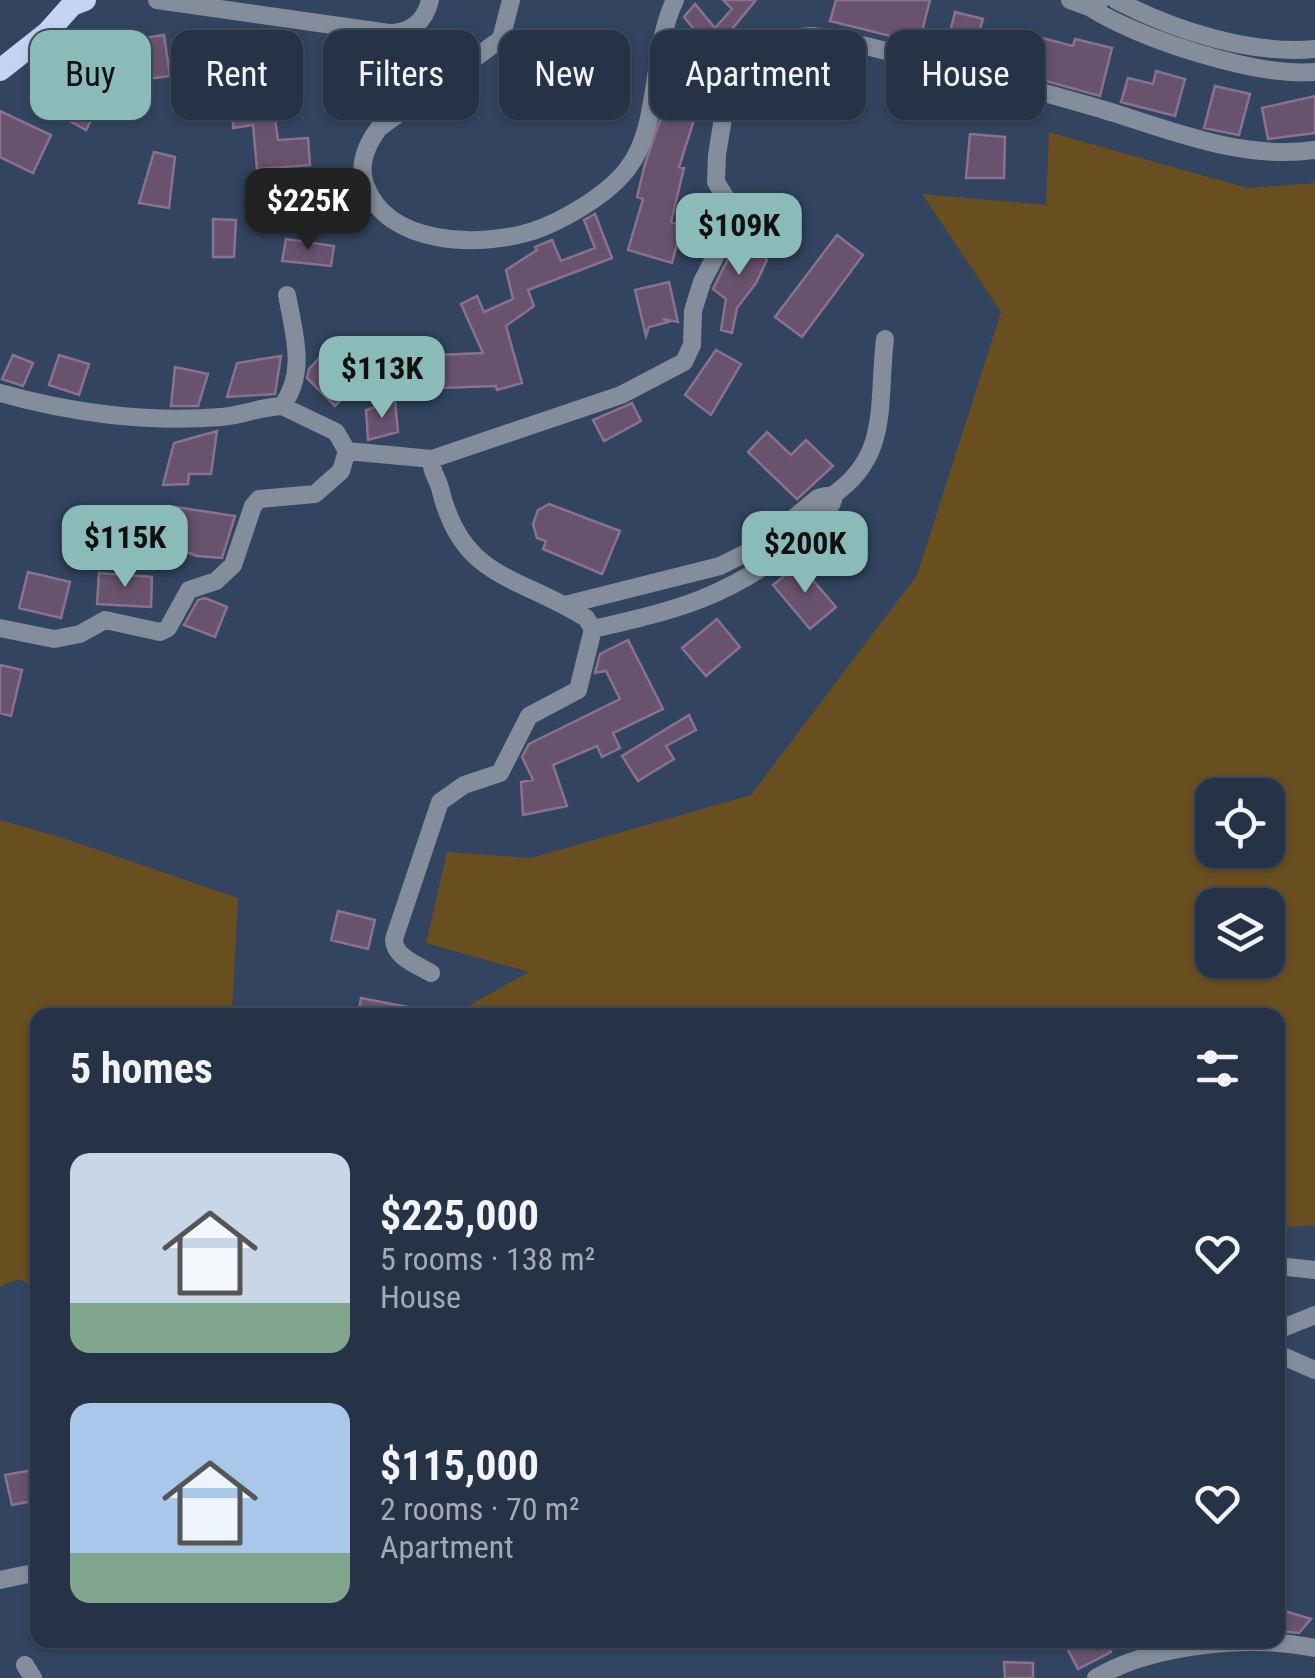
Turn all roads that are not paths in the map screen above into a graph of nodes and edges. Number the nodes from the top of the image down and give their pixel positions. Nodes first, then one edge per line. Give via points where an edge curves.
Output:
1 (85, 0) edge
2 (157, 0) edge
3 (430, 0) edge
4 (511, 0) edge
5 (675, 0) edge
6 (1070, 0) edge
7 (1116, 0) edge
8 (1095, 4) edge
9 (1138, 6) edge
10 (1315, 49) edge
11 (0, 70) edge
12 (1315, 72) edge
13 (1315, 150) edge
14 (287, 295) dead end
15 (885, 339) dead end
16 (0, 393) edge
17 (282, 406) junction
18 (347, 451) junction
19 (432, 459) junction
20 (830, 497) junction
21 (565, 605) junction
22 (0, 628) edge
23 (593, 629) junction
24 (430, 972) dead end
25 (1285, 1267) edge
26 (1315, 1270) edge
27 (1315, 1315) edge
28 (1285, 1327) edge
29 (1285, 1357) edge
30 (1315, 1370) edge
31 (30, 1574) edge
32 (0, 1580) edge
33 (1285, 1643) edge
34 (1199, 1648) edge
35 (1315, 1648) edge
36 (1096, 1678) edge

1 - 11 main road
2 - 3 street via 389,33 419,24
4 - 5 street via 504,34 493,46 369,141 362,174 374,202 397,225 490,240 532,232 613,183 638,151 662,30
6 - 8 street
7 - 9 street
8 - 12 street via 1122,26 1215,56 1276,71
9 - 10 street via 1252,46
13 - 19 street via 1232,149 838,39 774,39 729,80 716,182 733,222 702,282 684,362 621,394
14 - 17 street via 297,372 295,389
15 - 20 street via 874,450
16 - 17 street via 71,410 150,418
17 - 18 street via 336,432
18 - 19 street
18 - 22 street via 341,470 315,494 260,499 233,565 189,590 168,628 105,620 54,639
19 - 21 street via 446,518 460,544 481,564
20 - 21 street via 818,498 760,546 720,566
20 - 23 street via 832,506 820,520 755,576 710,598
21 - 23 street
23 - 24 street via 578,690 529,716 500,772 464,784 440,802 394,938 403,957
25 - 26 street
27 - 28 street
29 - 30 street
31 - 32 street
33 - 35 street
34 - 36 street via 1167,1652

